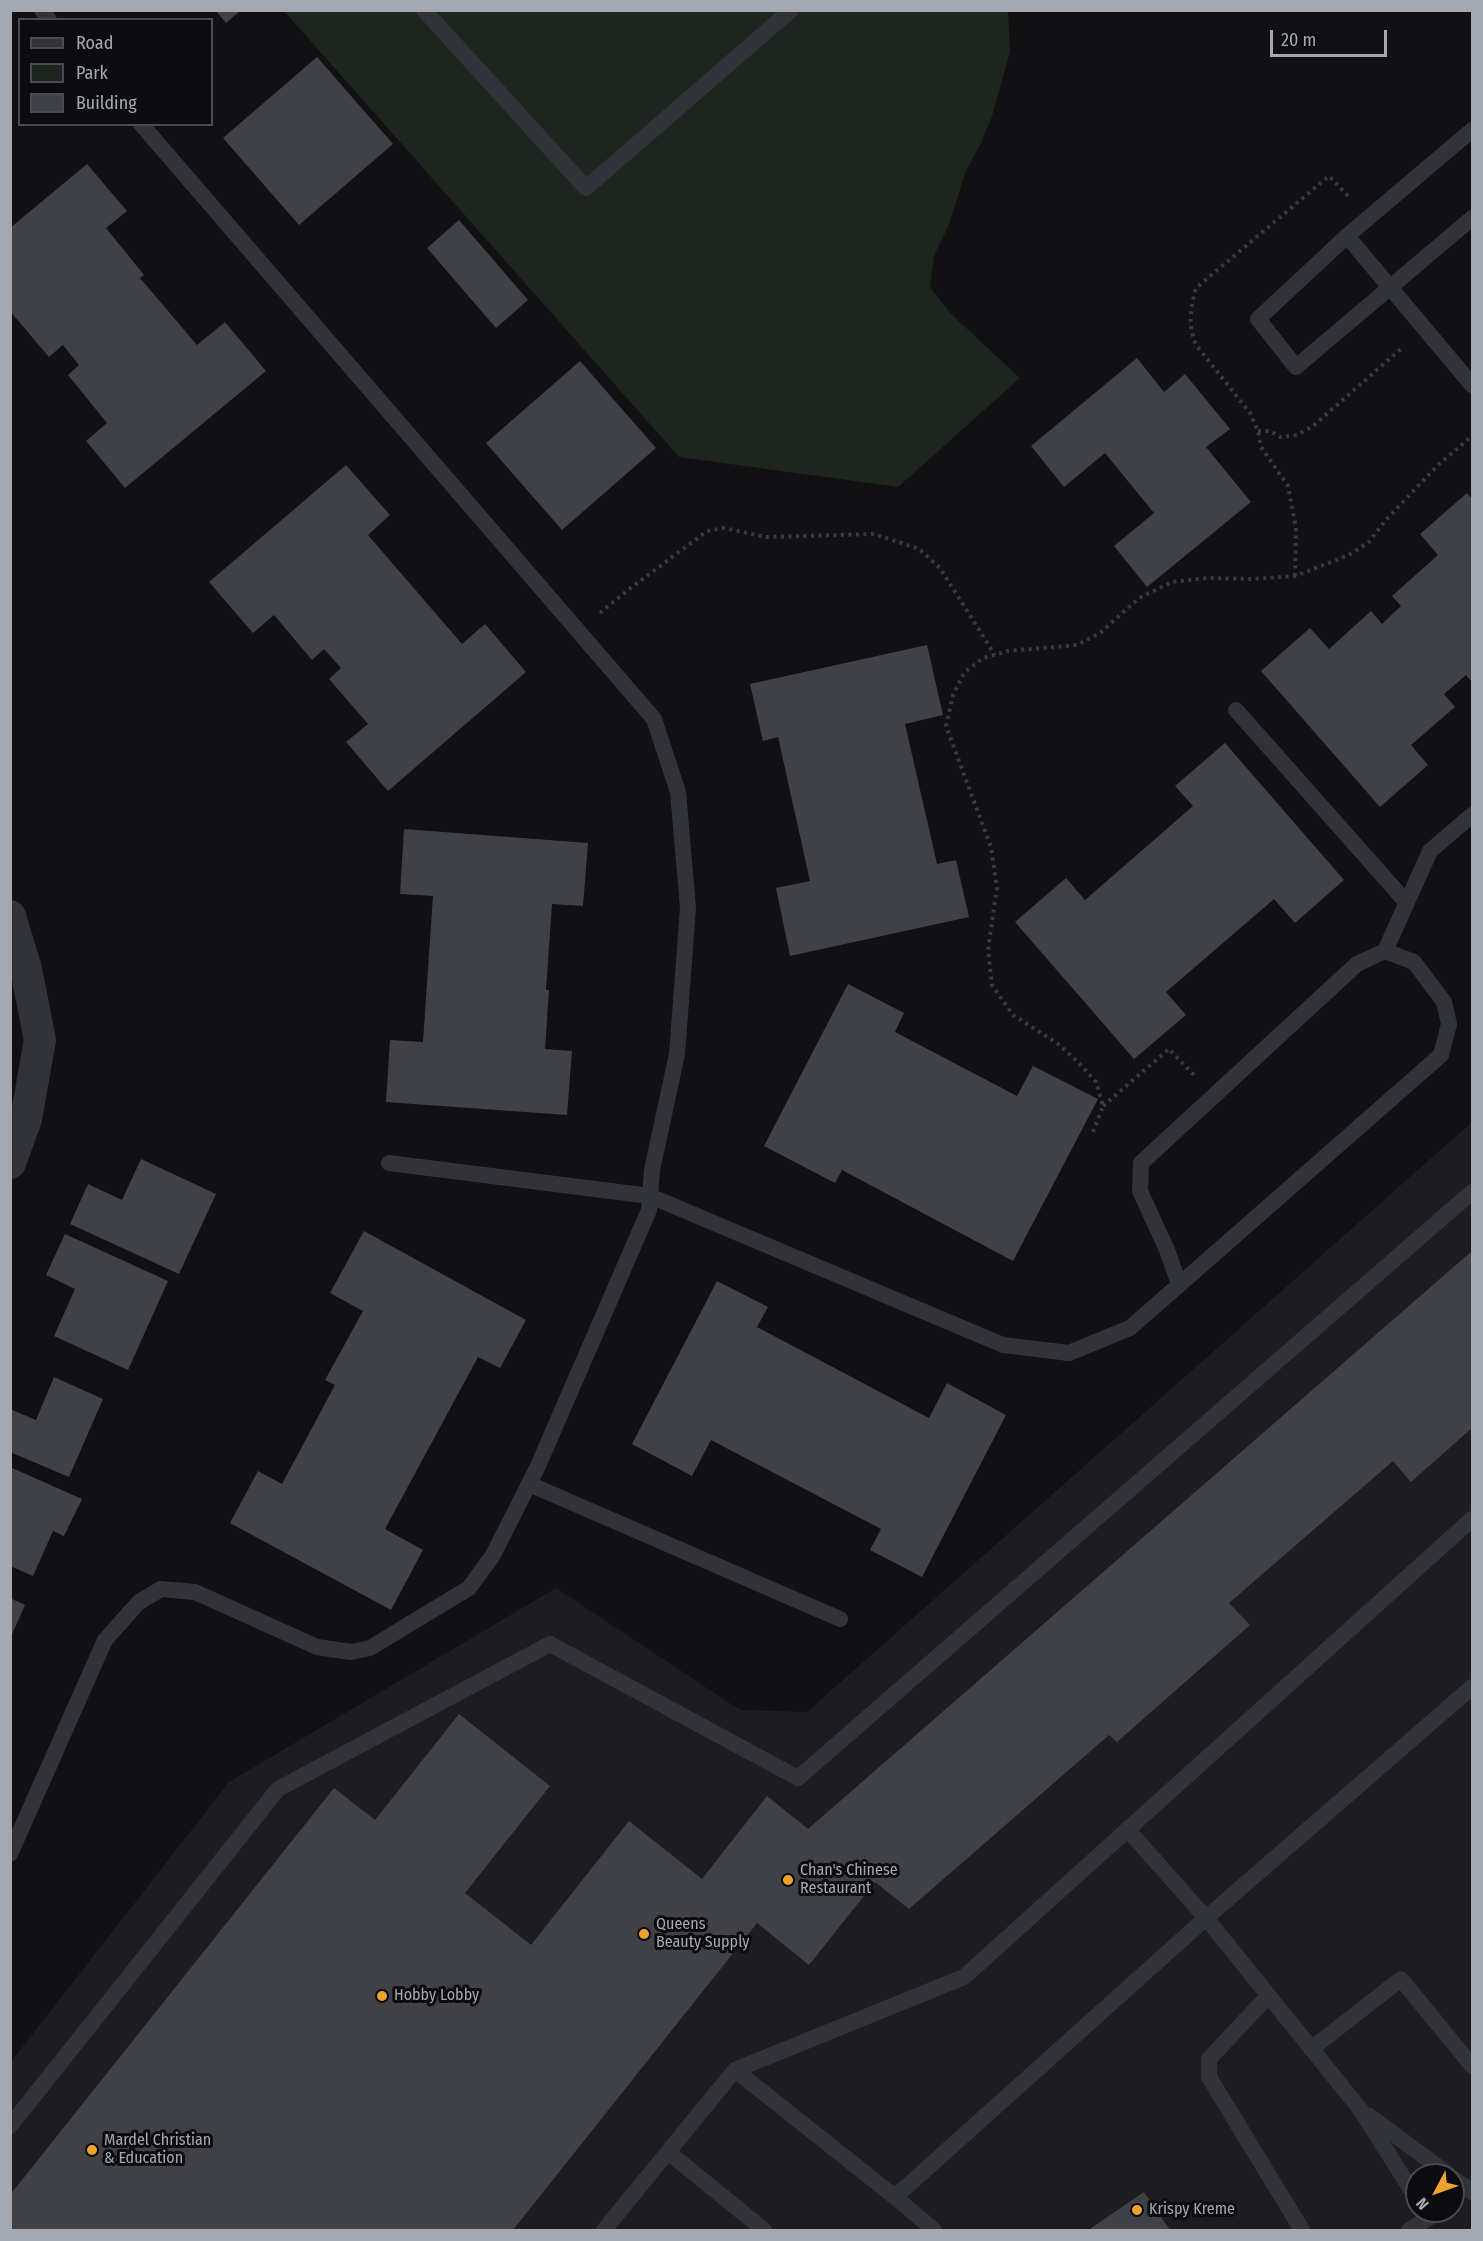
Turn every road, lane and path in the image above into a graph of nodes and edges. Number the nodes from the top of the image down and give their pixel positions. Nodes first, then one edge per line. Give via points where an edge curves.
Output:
1 (424, 10) edge
2 (791, 10) edge
3 (143, 126) edge
4 (1473, 129) edge
5 (1473, 218) edge
6 (1347, 236) junction
7 (1390, 287) junction
8 (1425, 328) junction
9 (1473, 385) edge
10 (1258, 431) dead end
11 (1473, 436) edge
12 (579, 631) junction
13 (995, 655) junction
14 (1236, 710) dead end
15 (1473, 815) edge
16 (1407, 903) junction
17 (10, 916) edge
18 (1385, 951) junction
19 (1214, 1096) junction
20 (1103, 1106) junction
21 (1093, 1132) dead end
22 (10, 1163) edge
23 (388, 1163) dead end
24 (1473, 1192) edge
25 (650, 1196) junction
26 (1179, 1284) junction
27 (529, 1484) junction
28 (1473, 1519) edge
29 (840, 1619) dead end
30 (1473, 1687) edge
31 (1128, 1830) junction
32 (10, 1854) edge
33 (1206, 1918) junction
34 (1268, 1996) junction
35 (1311, 2049) junction
36 (1473, 2066) edge
37 (735, 2070) junction
38 (1360, 2109) junction
39 (10, 2126) edge
40 (668, 2152) junction
41 (1433, 2163) edge
42 (1405, 2180) edge
43 (895, 2197) junction
44 (1424, 2223) edge
45 (604, 2230) edge
46 (764, 2230) edge
47 (934, 2230) edge
48 (1302, 2230) edge
49 (1409, 2230) edge

1 - 2 lane via 586,189
3 - 12 lane
4 - 6 lane
5 - 7 lane
6 - 7 lane
6 - 7 lane via 1258,320 1296,367
7 - 8 lane
8 - 9 lane
8 - 10 path via 1313,426 1297,435 1280,437 1270,431
11 - 13 path via 1438,465 1369,542 1349,555 1295,576 1172,582 1139,598 1100,633 1077,645
12 - 13 path via 707,531 724,528 766,537 874,534 918,549 940,568
12 - 25 lane via 654,719 678,792 688,908 677,1054
13 - 20 path via 983,658 964,673 953,695 946,726 991,847 997,888 988,950 992,985 1013,1015 1057,1043 1078,1062 1096,1082
14 - 16 lane
15 - 16 lane via 1430,851
16 - 18 lane
17 - 22 street via 26,969 40,1040 26,1119
18 - 19 lane via 1356,964
18 - 26 lane via 1414,962 1444,1002 1449,1024 1442,1055
19 - 20 path via 1169,1048
19 - 26 lane via 1141,1163 1140,1191
20 - 21 path
23 - 25 lane
24 - 39 lane via 798,1778 550,1644 278,1789
25 - 26 lane via 1003,1344 1069,1353 1130,1328
25 - 27 lane via 649,1210
27 - 29 lane
27 - 32 lane via 493,1555 469,1588 370,1648 351,1652 317,1647 195,1592 161,1589 139,1602 105,1640
28 - 31 lane
30 - 33 lane
31 - 33 lane
31 - 37 lane via 964,1977
33 - 34 lane
33 - 43 lane
34 - 35 lane
34 - 48 lane via 1209,2059 1209,2077
35 - 36 lane via 1401,1979
35 - 38 lane
37 - 40 lane
37 - 43 lane
38 - 41 lane
38 - 42 lane
40 - 45 lane
40 - 46 lane
43 - 47 lane
44 - 49 lane

